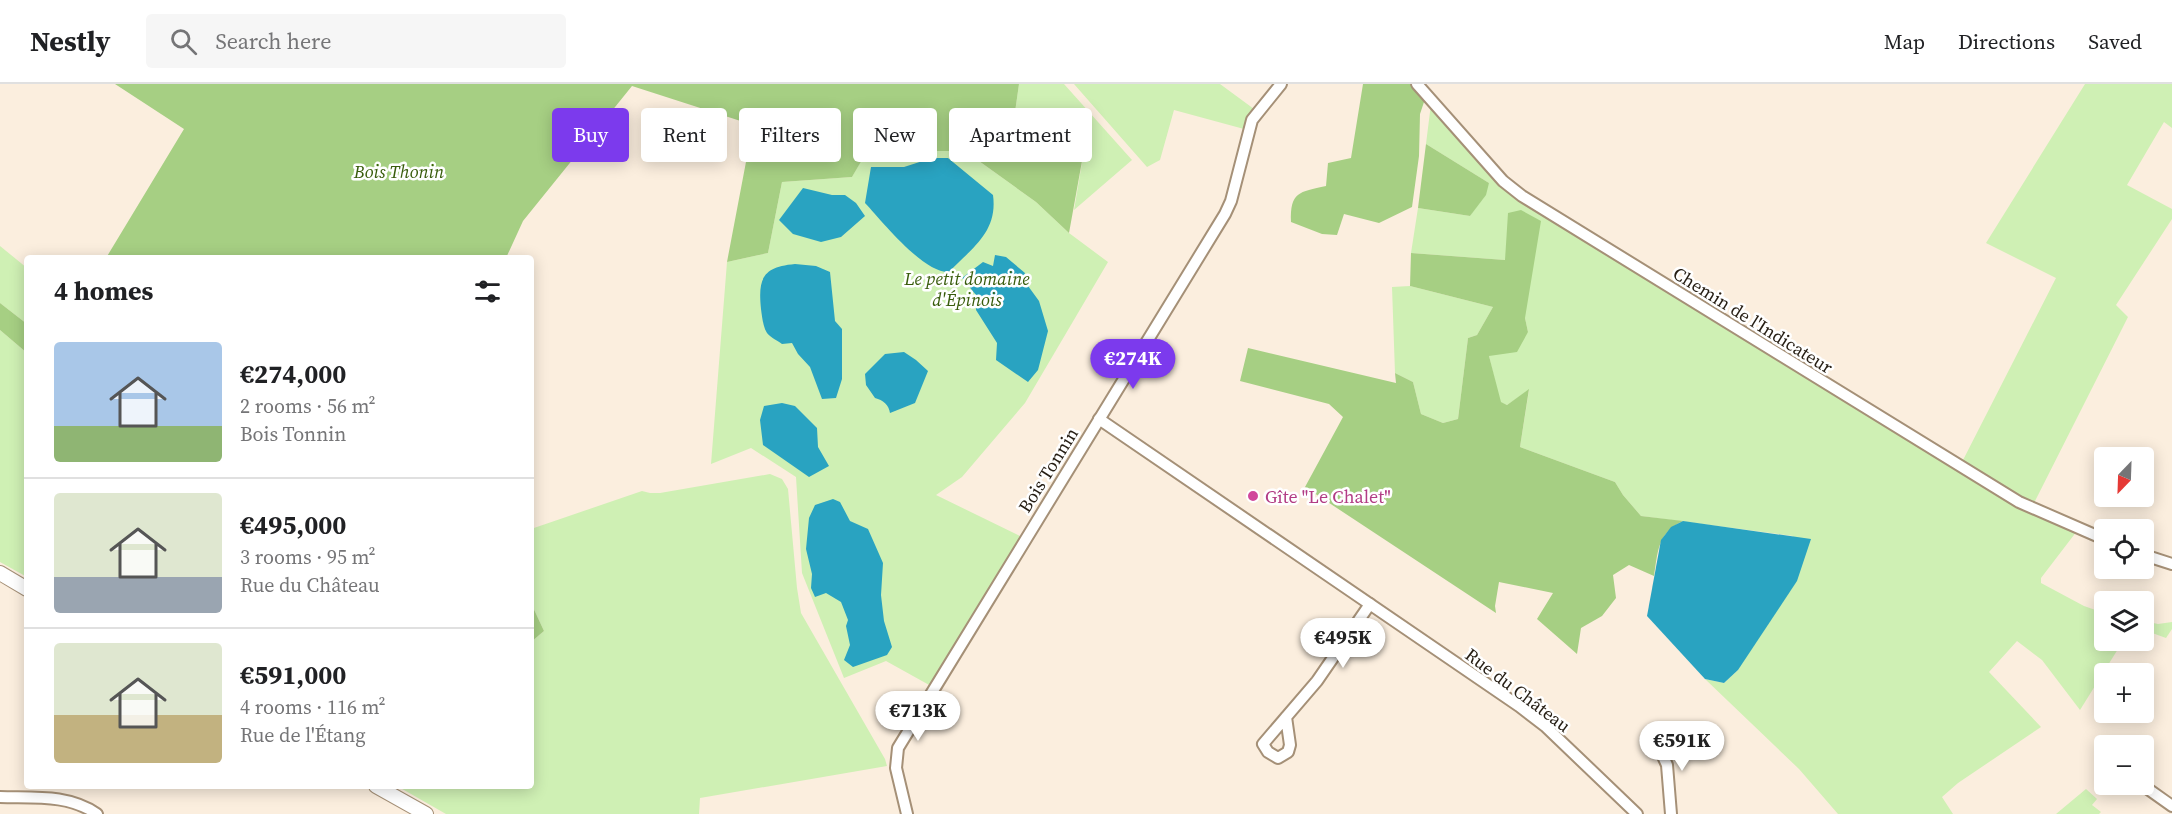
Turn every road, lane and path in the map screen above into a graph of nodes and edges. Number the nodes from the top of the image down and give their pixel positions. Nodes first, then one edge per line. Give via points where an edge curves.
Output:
1 (1281, 84) edge
2 (1417, 84) edge
3 (1099, 419) junction
4 (2094, 535) edge
5 (2154, 558) edge
6 (2172, 564) edge
7 (0, 573) edge
8 (24, 587) edge
9 (1370, 604) junction
10 (1286, 717) dead end
11 (1656, 741) dead end
12 (381, 789) edge
13 (2154, 793) edge
14 (0, 797) edge
15 (2172, 806) edge
16 (97, 814) edge
17 (426, 814) edge
18 (907, 814) edge
19 (1637, 814) edge
20 (1671, 814) edge

1 - 3 street, Bois Tonnin via 1252,120 1225,214
2 - 4 street, Chemin de l'Indicateur via 1503,181 1522,196 2019,502
3 - 9 street, Rue du Château
3 - 18 street, Bois Tonnin via 898,748 895,764
5 - 6 street
7 - 8 main road
9 - 10 street via 1317,681
9 - 19 street, Rue du Château via 1545,726
11 - 20 street via 1667,765
12 - 17 main road
13 - 15 street
14 - 16 street via 61,799

